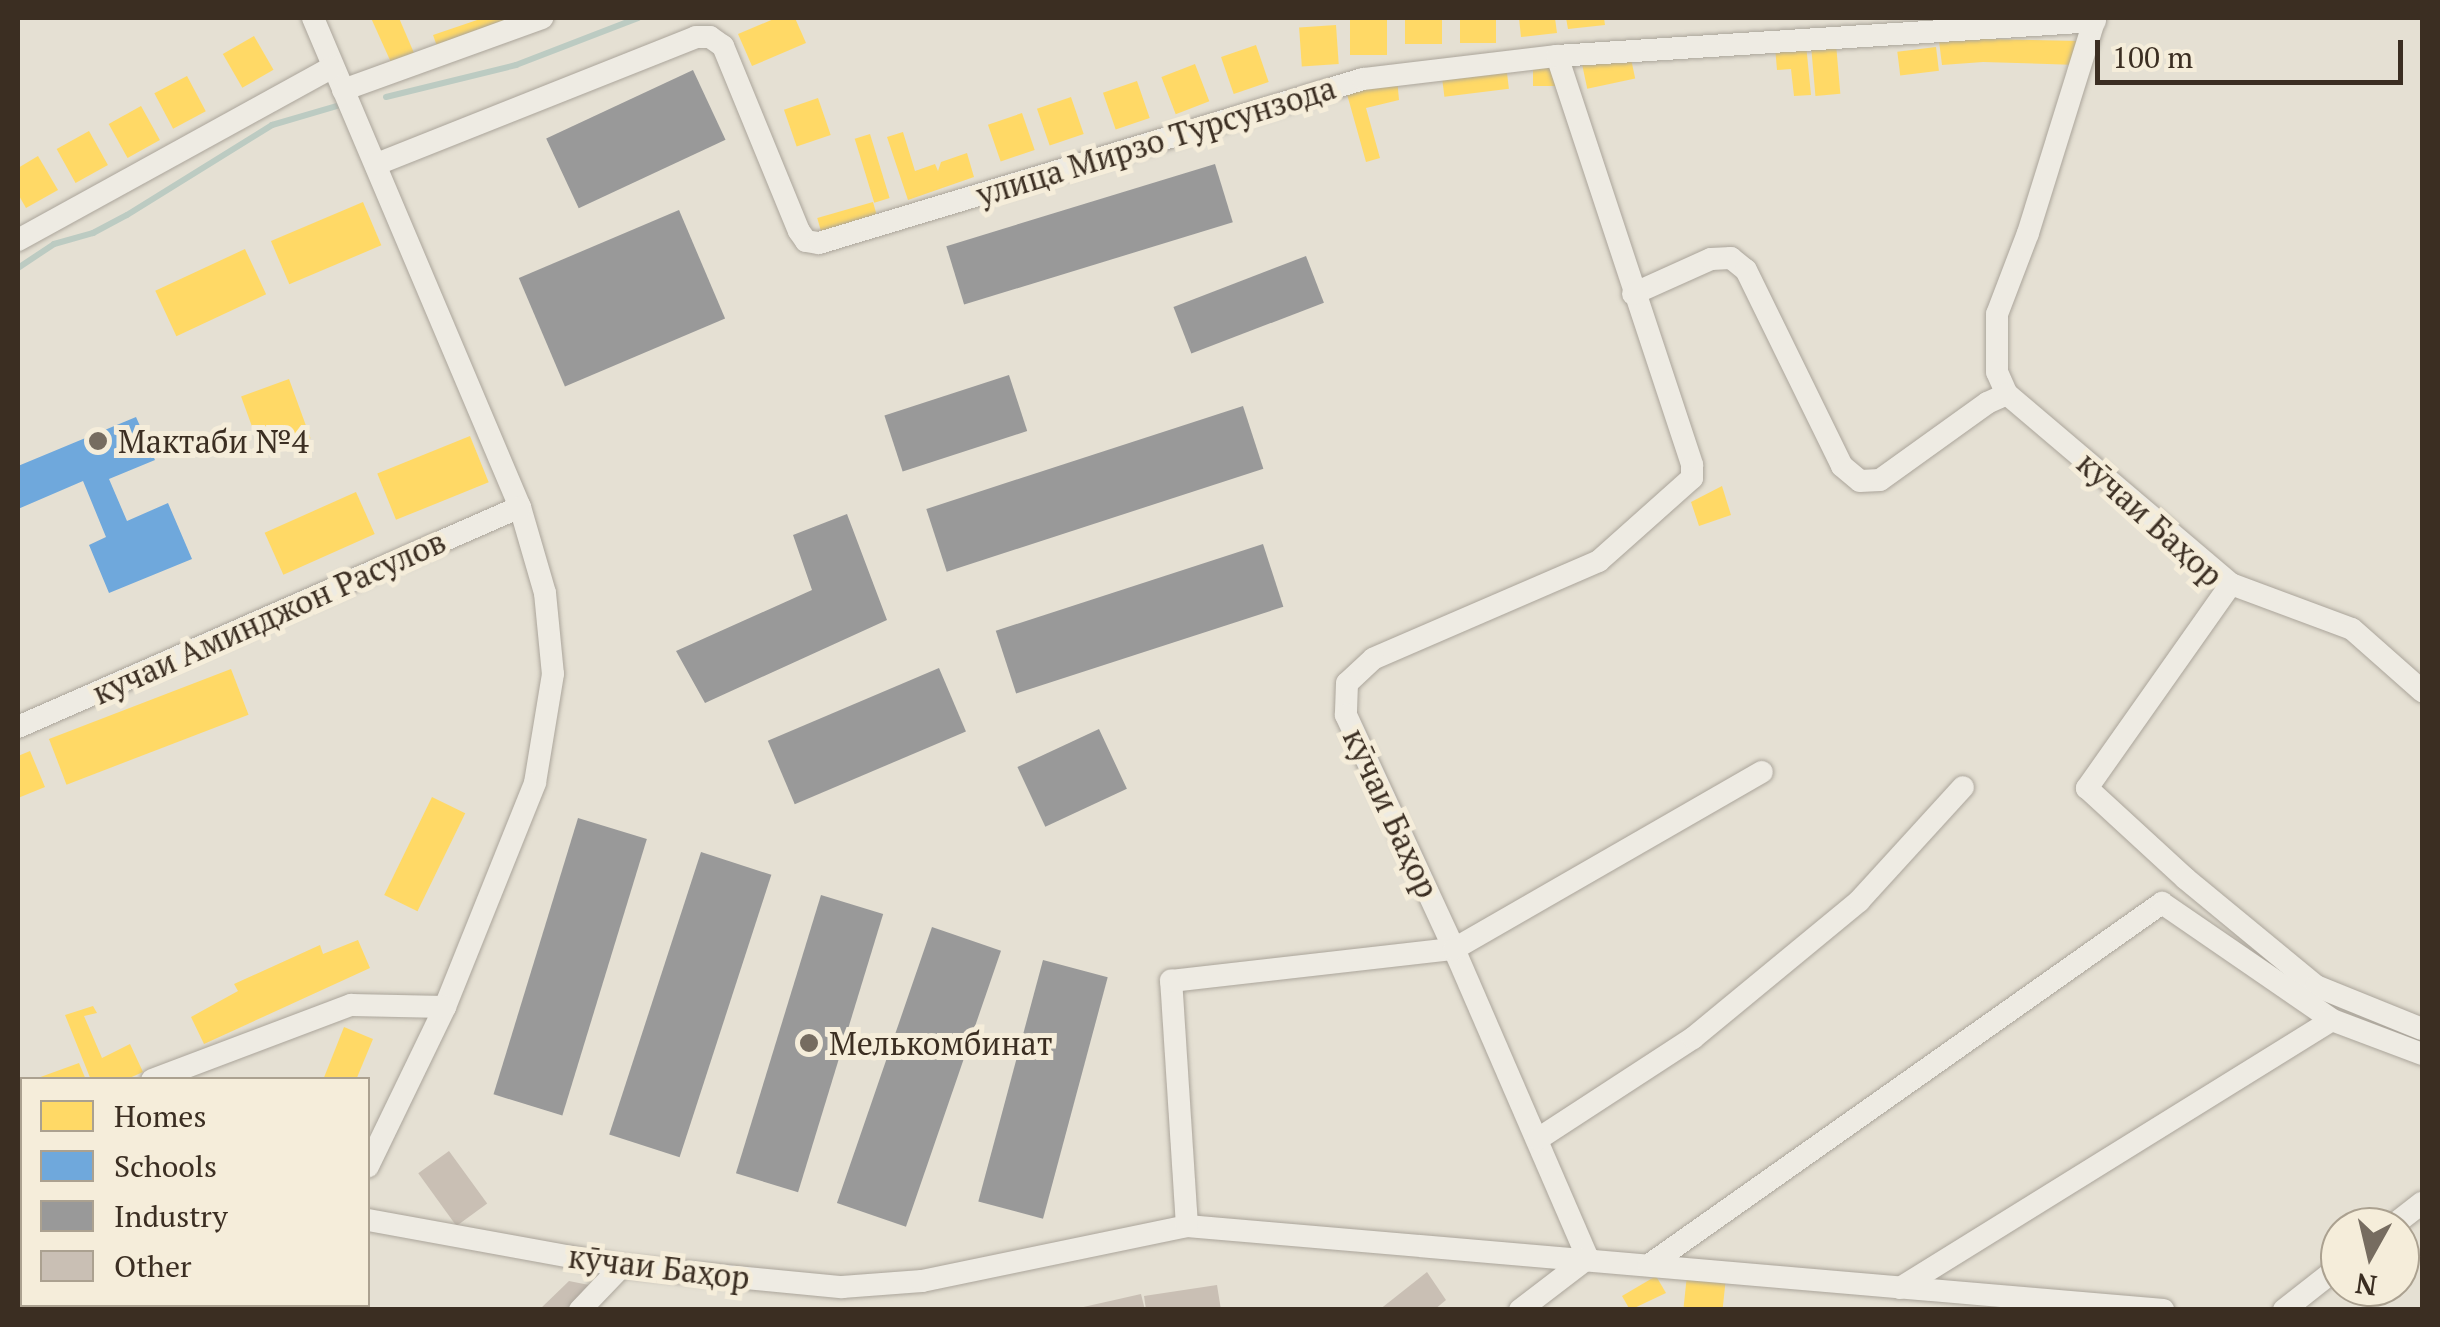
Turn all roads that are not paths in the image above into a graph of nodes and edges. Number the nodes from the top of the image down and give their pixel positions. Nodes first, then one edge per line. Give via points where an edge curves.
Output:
1 (312, 18) edge
2 (542, 18) edge
3 (2095, 19) edge
4 (1557, 56) junction
5 (334, 67) junction
6 (343, 90) junction
7 (377, 164) junction
8 (18, 240) edge
9 (1632, 294) junction
10 (2007, 394) junction
11 (520, 507) junction
12 (2231, 584) junction
13 (2422, 691) edge
14 (18, 726) edge
15 (1762, 772) dead end
16 (1963, 787) dead end
17 (1454, 949) junction
18 (445, 1007) junction
19 (2332, 1020) junction
20 (2422, 1028) edge
21 (2422, 1054) edge
22 (160, 1077) edge
23 (1538, 1139) junction
24 (370, 1162) edge
25 (370, 1220) edge
26 (1187, 1226) junction
27 (1588, 1258) junction
28 (1649, 1265) junction
29 (622, 1266) junction
30 (2320, 1282) edge
31 (1900, 1288) junction
32 (580, 1310) edge
33 (1520, 1310) edge
34 (2163, 1310) edge
35 (2284, 1310) edge

1 - 5 street
2 - 6 street
3 - 4 street, улица Мирзо Турсунзода
3 - 10 street via 1997,314 1997,372
4 - 7 street, улица Мирзо Турсунзода via 1363,80 819,243 799,230 723,46 710,36
4 - 9 street, кӯчаи Баҳор
5 - 6 street
5 - 8 street
6 - 7 street
7 - 11 street
9 - 10 street via 1711,258 1731,258 1746,270 1842,466 1860,481 1880,480
9 - 17 street, кӯчаи Баҳор via 1692,464 1685,488 1600,561 1373,659 1348,682 1346,715
10 - 12 street, кӯчаи Баҳор
11 - 14 street, кучаи Аминджон Расулов
11 - 18 street via 545,593 553,674 535,782
12 - 13 street via 2352,629
12 - 20 street, кӯчаи Баҳор via 2087,788 2316,986
15 - 17 street
16 - 23 street via 1859,900 1724,1013
17 - 23 street, кӯчаи Баҳор
17 - 26 street via 1172,980
18 - 22 street via 351,1005
18 - 24 street
19 - 21 street
19 - 28 street via 2162,903
19 - 31 street
23 - 27 street, кӯчаи Баҳор
25 - 29 street, кӯчаи Баҳор
26 - 27 street, кӯчаи Баҳор
26 - 29 street, кӯчаи Баҳор via 922,1282 842,1287
27 - 28 street, кӯчаи Баҳор
27 - 33 street
28 - 31 street, кӯчаи Баҳор
29 - 32 street
30 - 35 street
31 - 34 street, кӯчаи Баҳор

